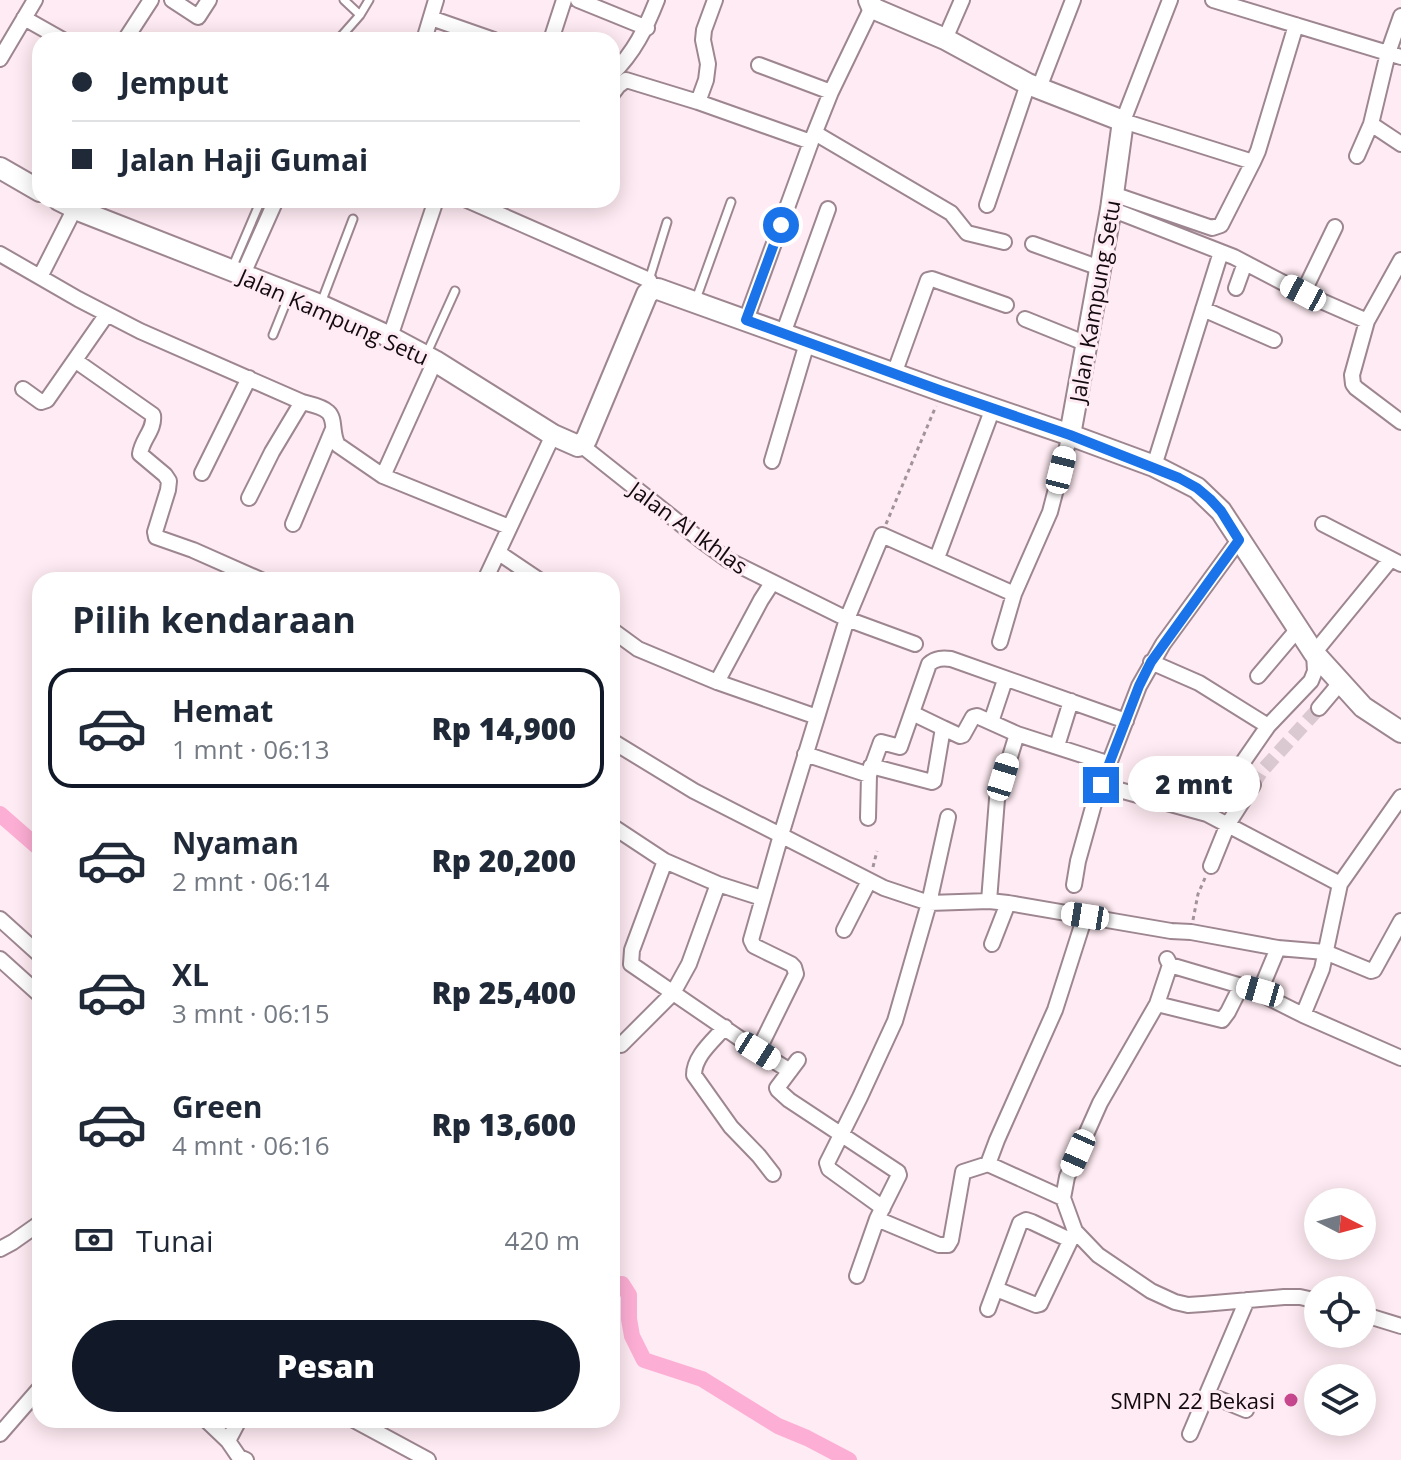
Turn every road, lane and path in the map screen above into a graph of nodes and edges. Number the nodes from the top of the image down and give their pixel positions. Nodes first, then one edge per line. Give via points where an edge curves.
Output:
1 (35, 0) edge
2 (151, 0) edge
3 (172, 0) edge
4 (209, 0) edge
5 (344, 0) edge
6 (369, 0) edge
7 (436, 0) edge
8 (564, 0) edge
9 (578, 0) edge
10 (657, 0) edge
11 (715, 0) edge
12 (962, 0) edge
13 (1073, 0) edge
14 (1170, 0) edge
15 (1213, 0) edge
16 (871, 4) edge
17 (360, 15) junction
18 (1401, 16) edge
19 (24, 18) junction
20 (431, 18) junction
21 (1296, 25) junction
22 (647, 28) junction
23 (49, 32) edge
24 (130, 32) edge
25 (345, 32) edge
26 (427, 32) edge
27 (471, 32) edge
28 (554, 32) edge
29 (945, 39) junction
30 (2, 51) edge
31 (1395, 55) edge
32 (759, 65) dead end
33 (620, 67) edge
34 (620, 84) edge
35 (1034, 86) junction
36 (831, 92) junction
37 (698, 102) junction
38 (1123, 121) junction
39 (1371, 124) junction
40 (813, 138) junction
41 (1401, 144) edge
42 (1357, 156) dead end
43 (1253, 162) junction
44 (0, 168) edge
45 (32, 186) edge
46 (1112, 201) junction
47 (731, 202) dead end
48 (987, 205) dead end
49 (75, 208) edge
50 (84, 208) edge
51 (258, 208) edge
52 (272, 208) edge
53 (433, 208) edge
54 (485, 208) edge
55 (828, 209) dead end
56 (353, 219) dead end
57 (667, 222) dead end
58 (1335, 227) dead end
59 (1004, 242) dead end
60 (1033, 244) dead end
61 (1221, 252) junction
62 (0, 254) edge
63 (1401, 260) edge
64 (1245, 263) junction
65 (1100, 268) junction
66 (237, 272) junction
67 (40, 277) junction
68 (651, 284) junction
69 (1236, 288) dead end
70 (455, 291) dead end
71 (290, 293) junction
72 (1303, 293) junction
73 (695, 302) junction
74 (320, 305) junction
75 (1006, 305) dead end
76 (1203, 309) junction
77 (107, 314) junction
78 (1025, 319) dead end
79 (746, 320) junction
80 (1367, 321) junction
81 (783, 334) junction
82 (273, 335) dead end
83 (390, 337) junction
84 (1274, 340) dead end
85 (807, 343) junction
86 (1087, 344) junction
87 (430, 358) junction
88 (76, 361) junction
89 (894, 374) junction
90 (249, 378) junction
91 (23, 389) dead end
92 (302, 402) junction
93 (936, 403) dead end
94 (993, 408) junction
95 (1401, 422) edge
96 (333, 429) junction
97 (553, 435) junction
98 (1070, 435) junction
99 (581, 445) junction
100 (772, 461) dead end
101 (1154, 466) junction
102 (202, 473) dead end
103 (383, 476) junction
104 (249, 498) dead end
105 (293, 524) dead end
106 (1323, 524) dead end
107 (509, 527) junction
108 (882, 535) junction
109 (1239, 540) junction
110 (499, 553) junction
111 (937, 558) junction
112 (1396, 562) edge
113 (243, 572) edge
114 (489, 572) edge
115 (527, 572) edge
116 (772, 583) junction
117 (1014, 594) junction
118 (847, 619) junction
119 (1297, 630) junction
120 (620, 636) edge
121 (1000, 642) dead end
122 (915, 644) dead end
123 (1314, 653) junction
124 (1151, 662) junction
125 (1258, 676) dead end
126 (1005, 680) junction
127 (717, 682) junction
128 (1340, 683) junction
129 (1071, 701) junction
130 (1319, 708) tunnel mouth
131 (912, 713) junction
132 (817, 717) junction
133 (1126, 721) junction
134 (991, 722) junction
135 (1268, 726) junction
136 (943, 728) junction
137 (1401, 732) edge
138 (1017, 734) junction
139 (620, 746) edge
140 (1057, 746) junction
141 (805, 754) junction
142 (1110, 764) junction
143 (870, 771) junction
144 (1101, 785) junction
145 (1253, 785) tunnel mouth
146 (1401, 797) edge
147 (1207, 814) junction
148 (948, 817) dead end
149 (868, 818) dead end
150 (1228, 824) junction
151 (620, 831) edge
152 (781, 835) junction
153 (665, 861) junction
154 (1211, 866) joint
155 (869, 881) junction
156 (718, 884) junction
157 (1340, 884) junction
158 (1074, 885) dead end
159 (762, 898) junction
160 (989, 901) junction
161 (929, 903) junction
162 (1008, 903) junction
163 (1085, 916) junction
164 (0, 919) edge
165 (1401, 921) edge
166 (844, 930) dead end
167 (1191, 932) junction
168 (992, 944) dead end
169 (32, 948) edge
170 (1278, 948) junction
171 (1325, 952) junction
172 (0, 959) edge
173 (1241, 986) junction
174 (32, 988) edge
175 (1260, 991) junction
176 (673, 993) junction
177 (1157, 1004) junction
178 (1303, 1015) junction
179 (725, 1027) junction
180 (621, 1045) dead end
181 (758, 1051) junction
182 (1401, 1058) edge
183 (843, 1134) junction
184 (988, 1164) junction
185 (773, 1174) dead end
186 (1063, 1198) junction
187 (880, 1213) junction
188 (32, 1229) edge
189 (1073, 1235) junction
190 (0, 1249) edge
191 (857, 1276) dead end
192 (996, 1289) junction
193 (1304, 1298) edge
194 (1247, 1300) junction
195 (988, 1309) dead end
196 (1376, 1318) edge
197 (1401, 1326) edge
198 (1207, 1394) junction
199 (32, 1397) edge
200 (1246, 1410) dead end
201 (214, 1428) edge
202 (235, 1428) edge
203 (369, 1428) edge
204 (1, 1430) edge
205 (1190, 1434) dead end
206 (228, 1441) junction
207 (246, 1460) edge
208 (428, 1460) edge

1 - 19 street
2 - 24 street
3 - 4 street via 198,17
5 - 17 lane
6 - 17 lane
7 - 20 street
8 - 28 street
9 - 22 street
10 - 22 street
11 - 37 street via 704,30 708,64
12 - 29 street
13 - 35 street
14 - 38 street
15 - 21 street
16 - 29 street
16 - 36 street
17 - 25 lane
18 - 31 street
19 - 23 street
19 - 30 street
20 - 26 street
20 - 27 street
21 - 31 street
21 - 43 street
22 - 33 street
29 - 35 street
31 - 39 street
32 - 36 street
34 - 37 street via 626,80
35 - 38 street
35 - 48 street
36 - 40 street
37 - 40 street
38 - 43 street
38 - 46 street, Jalan Kampung Setu
39 - 41 street
39 - 42 street
40 - 59 street via 951,213 967,233
40 - 79 street
43 - 46 street via 1216,228
44 - 45 street
46 - 61 street
46 - 65 street, Jalan Kampung Setu
47 - 73 lane
49 - 67 street
50 - 66 street, Jalan Kampung Setu
51 - 66 lane
52 - 66 street
53 - 83 street
54 - 68 street
55 - 81 street
56 - 74 lane
57 - 68 lane
58 - 72 street
60 - 65 street
61 - 64 street
61 - 76 street
62 - 67 street
63 - 80 street
64 - 69 street
64 - 72 street
65 - 86 street, Jalan Kampung Setu
66 - 71 street, Jalan Kampung Setu
67 - 77 street
68 - 73 street, Jalan Kampung Setu
68 - 99 street
70 - 87 lane
71 - 74 street, Jalan Kampung Setu
71 - 82 lane
72 - 80 street
73 - 79 street, Jalan Kampung Setu
74 - 83 street, Jalan Kampung Setu
75 - 89 street via 928,280
76 - 84 street
76 - 101 street
77 - 88 street
77 - 90 street
78 - 86 street
79 - 81 street, Jalan Kampung Setu
80 - 95 street via 1353,384
81 - 85 street, Jalan Kampung Setu
83 - 87 street, Jalan Kampung Setu
85 - 89 street, Jalan Kampung Setu
85 - 100 street
86 - 98 street, Jalan Kampung Setu
87 - 97 street, Jalan Kampung Setu
87 - 103 street
88 - 91 street via 45,402
88 - 113 street via 153,415 140,454 169,481 156,537
89 - 94 street, Jalan Kampung Setu
90 - 92 street
90 - 102 street
92 - 96 street via 330,413
92 - 104 street
93 - 108 path
94 - 98 street, Jalan Kampung Setu
94 - 111 street
96 - 103 street via 338,445
96 - 105 street
97 - 99 street, Jalan Kampung Setu
97 - 107 street
98 - 101 street
98 - 117 street via 1050,512
99 - 116 street, Jalan Al Ikhlas via 715,551
101 - 109 street via 1210,499
103 - 107 street
106 - 112 street
107 - 110 street
108 - 111 street
108 - 118 street
109 - 119 street
109 - 124 street
110 - 114 street
110 - 115 street
111 - 117 street
112 - 123 street
116 - 118 street, Jalan Al Ikhlas
116 - 127 street
117 - 121 street
118 - 122 street, Jalan Al Ikhlas
118 - 132 street
119 - 123 street
119 - 125 street
120 - 127 street via 638,649
123 - 128 street
123 - 135 street via 1311,681
124 - 133 street
124 - 135 street via 1199,683
126 - 129 street
126 - 131 street via 951,659 934,660
126 - 134 street
127 - 132 street
128 - 130 street
128 - 137 street via 1363,707
129 - 133 street
129 - 140 street
131 - 136 street
131 - 143 street via 900,747 881,742
132 - 141 street
133 - 142 street
134 - 136 street via 973,717 960,736
134 - 138 street
135 - 147 street
136 - 143 street via 934,781
138 - 140 street
138 - 160 street via 997,799
139 - 152 street
140 - 142 street
141 - 143 street
141 - 152 street
142 - 144 street
143 - 149 street
144 - 147 street
144 - 158 street
145 - 150 street
146 - 157 street
147 - 150 street
148 - 161 street
150 - 154 street
150 - 157 street
151 - 153 street
152 - 155 street
152 - 159 street
153 - 156 street
153 - 176 street via 631,964
154 - 167 path via 1198,894
155 - 161 street
155 - 166 street
156 - 159 street
156 - 176 street
157 - 171 street
159 - 181 street via 752,943 791,964 796,974
160 - 161 street
160 - 162 street
161 - 183 street via 895,1021
162 - 163 street
162 - 168 street
163 - 167 street
163 - 184 street via 1055,1010
164 - 169 street
165 - 171 street via 1374,970
167 - 170 street
170 - 171 street
170 - 175 street
171 - 178 street
172 - 174 street
173 - 175 street
173 - 177 street via 1222,1020
173 - 177 street via 1168,962
175 - 178 street
176 - 179 street
176 - 180 street
177 - 186 street via 1100,1103
178 - 182 street
179 - 181 street
179 - 185 street via 697,1060 694,1075
181 - 183 street via 794,1066 778,1090
183 - 187 street via 827,1165
183 - 187 street via 898,1172
184 - 186 street
184 - 187 street via 963,1172 948,1245
186 - 189 street
187 - 191 street
188 - 190 street
189 - 192 street via 1040,1304
189 - 192 street via 1020,1223
189 - 194 street via 1163,1298 1188,1305
192 - 195 street
193 - 194 street
194 - 198 street
196 - 197 street
198 - 200 street
198 - 205 street
199 - 204 street
201 - 206 street
202 - 206 street
203 - 208 street
206 - 207 street

